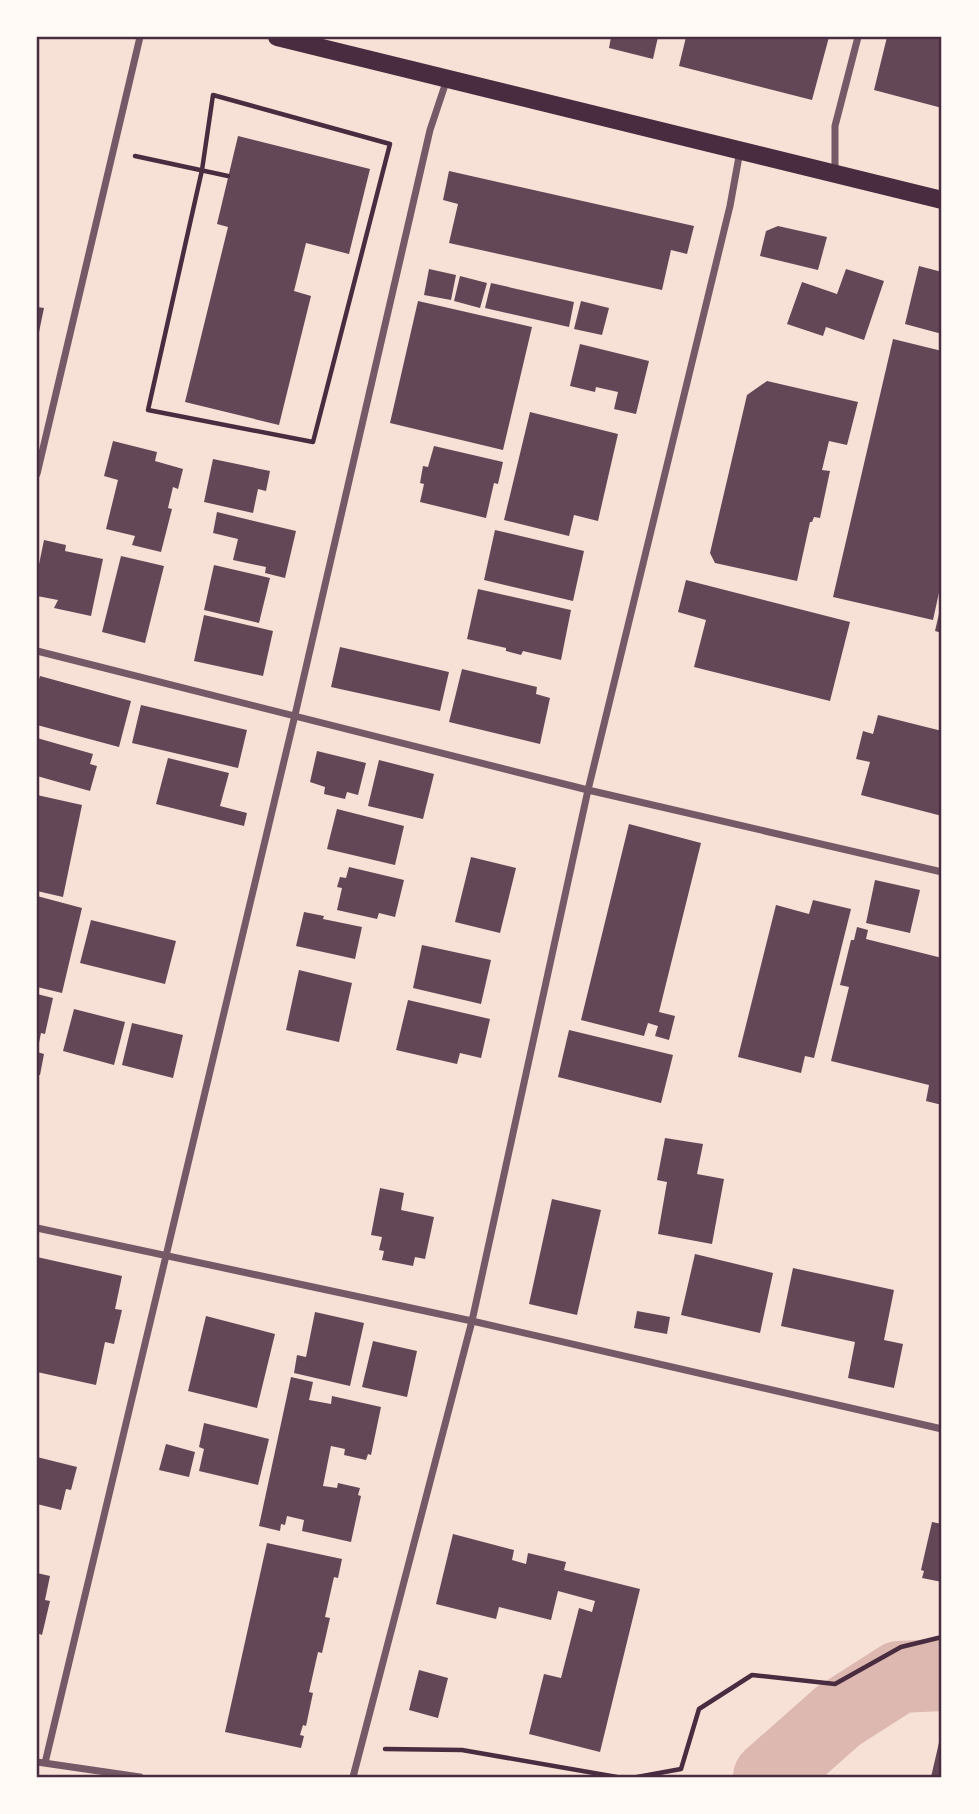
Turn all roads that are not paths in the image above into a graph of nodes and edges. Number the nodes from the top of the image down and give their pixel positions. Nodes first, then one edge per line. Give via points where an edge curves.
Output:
1 (140, 37) edge
2 (277, 37) edge
3 (858, 37) edge
4 (447, 78) junction
5 (740, 150) junction
6 (835, 173) junction
7 (942, 200) edge
8 (37, 474) edge
9 (37, 651) edge
10 (295, 715) junction
11 (588, 790) junction
12 (942, 872) edge
13 (37, 1228) edge
14 (166, 1258) junction
15 (472, 1321) junction
16 (942, 1429) edge
17 (41, 1763) edge
18 (140, 1777) edge
19 (353, 1777) edge

1 - 8 street
2 - 4 main road
3 - 6 street via 835,126
4 - 5 main road
4 - 10 street via 429,130
5 - 6 main road
5 - 11 street
6 - 7 main road
9 - 10 street
10 - 11 street
10 - 14 street
11 - 12 street
11 - 15 street
13 - 14 street
14 - 15 street
14 - 17 street
15 - 16 street
15 - 19 street
17 - 18 street

